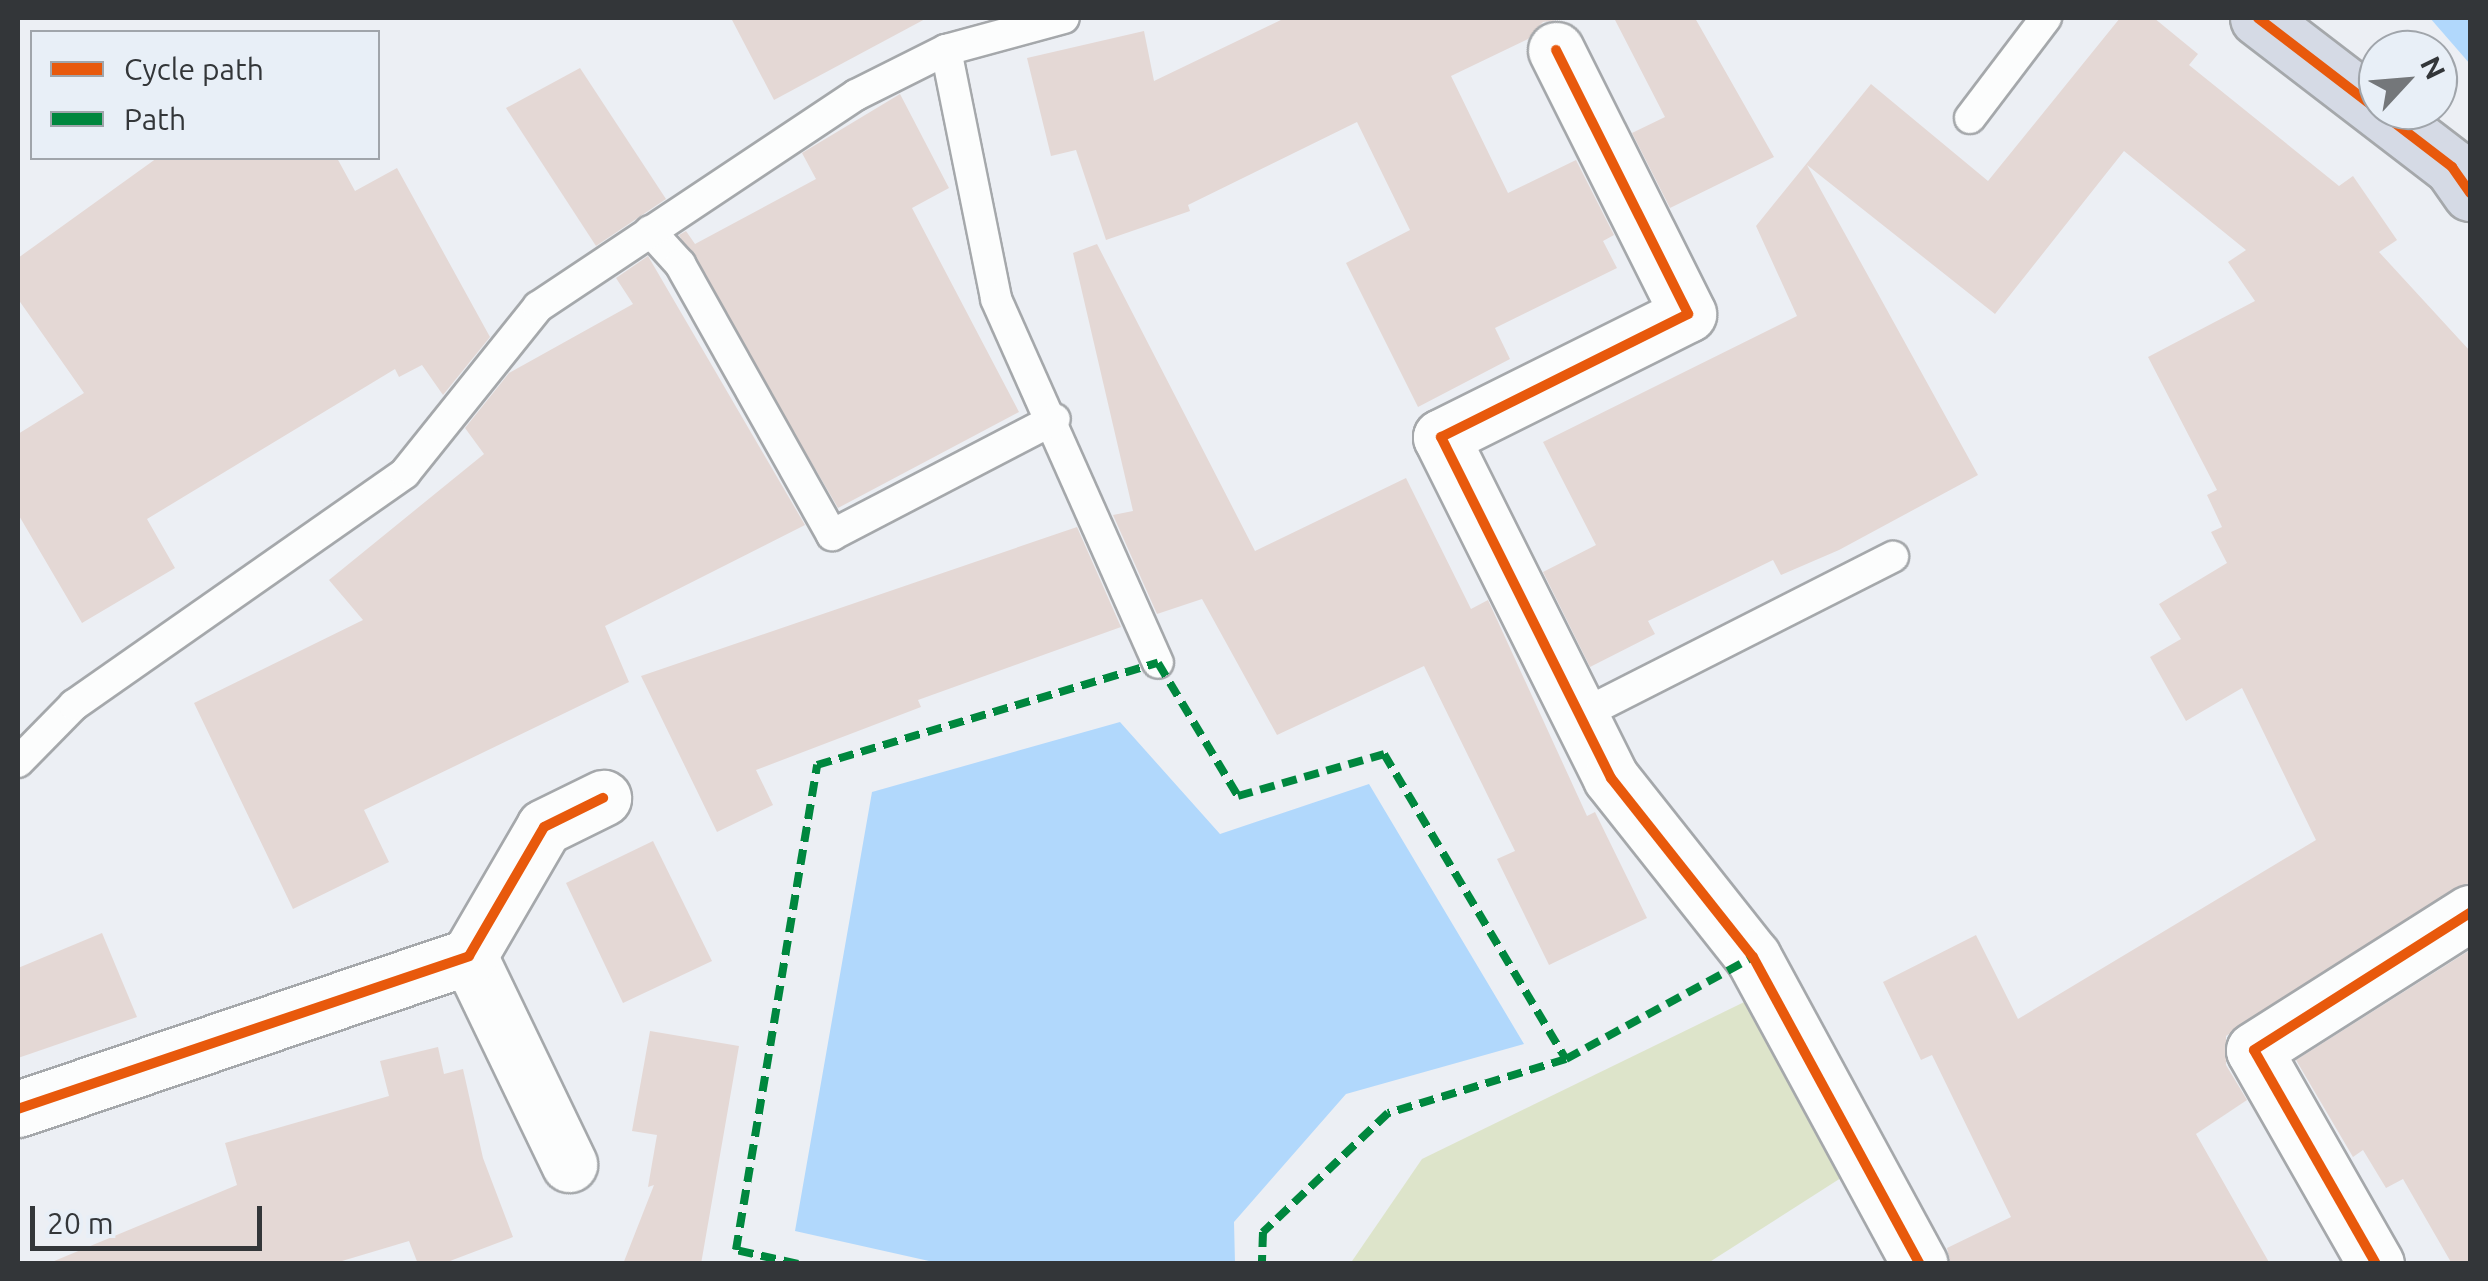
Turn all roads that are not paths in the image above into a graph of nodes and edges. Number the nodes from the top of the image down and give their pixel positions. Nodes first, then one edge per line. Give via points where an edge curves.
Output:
1 (1064, 18) edge
2 (2046, 18) edge
3 (2258, 18) edge
4 (946, 50) junction
5 (1556, 50) dead end
6 (1970, 118) dead end
7 (2470, 193) edge
8 (650, 231) junction
9 (1054, 419) junction
10 (1892, 557) dead end
11 (1158, 663) dead end
12 (1581, 715) junction
13 (18, 762) edge
14 (604, 798) dead end
15 (2470, 913) edge
16 (470, 956) junction
17 (18, 1109) edge
18 (569, 1164) dead end
19 (1920, 1264) edge
20 (2376, 1264) edge

1 - 4 lane
2 - 6 lane
3 - 7 highway via 2452,167
4 - 8 lane via 856,95
4 - 9 lane via 996,298
5 - 12 street via 1688,314 1441,437
8 - 9 lane via 680,264 832,535
8 - 13 lane via 538,307 404,473 74,705
9 - 11 lane
10 - 12 lane
12 - 19 street via 1611,778 1772,988
14 - 16 street via 544,827
15 - 20 street via 2254,1050
16 - 17 street
16 - 18 street

